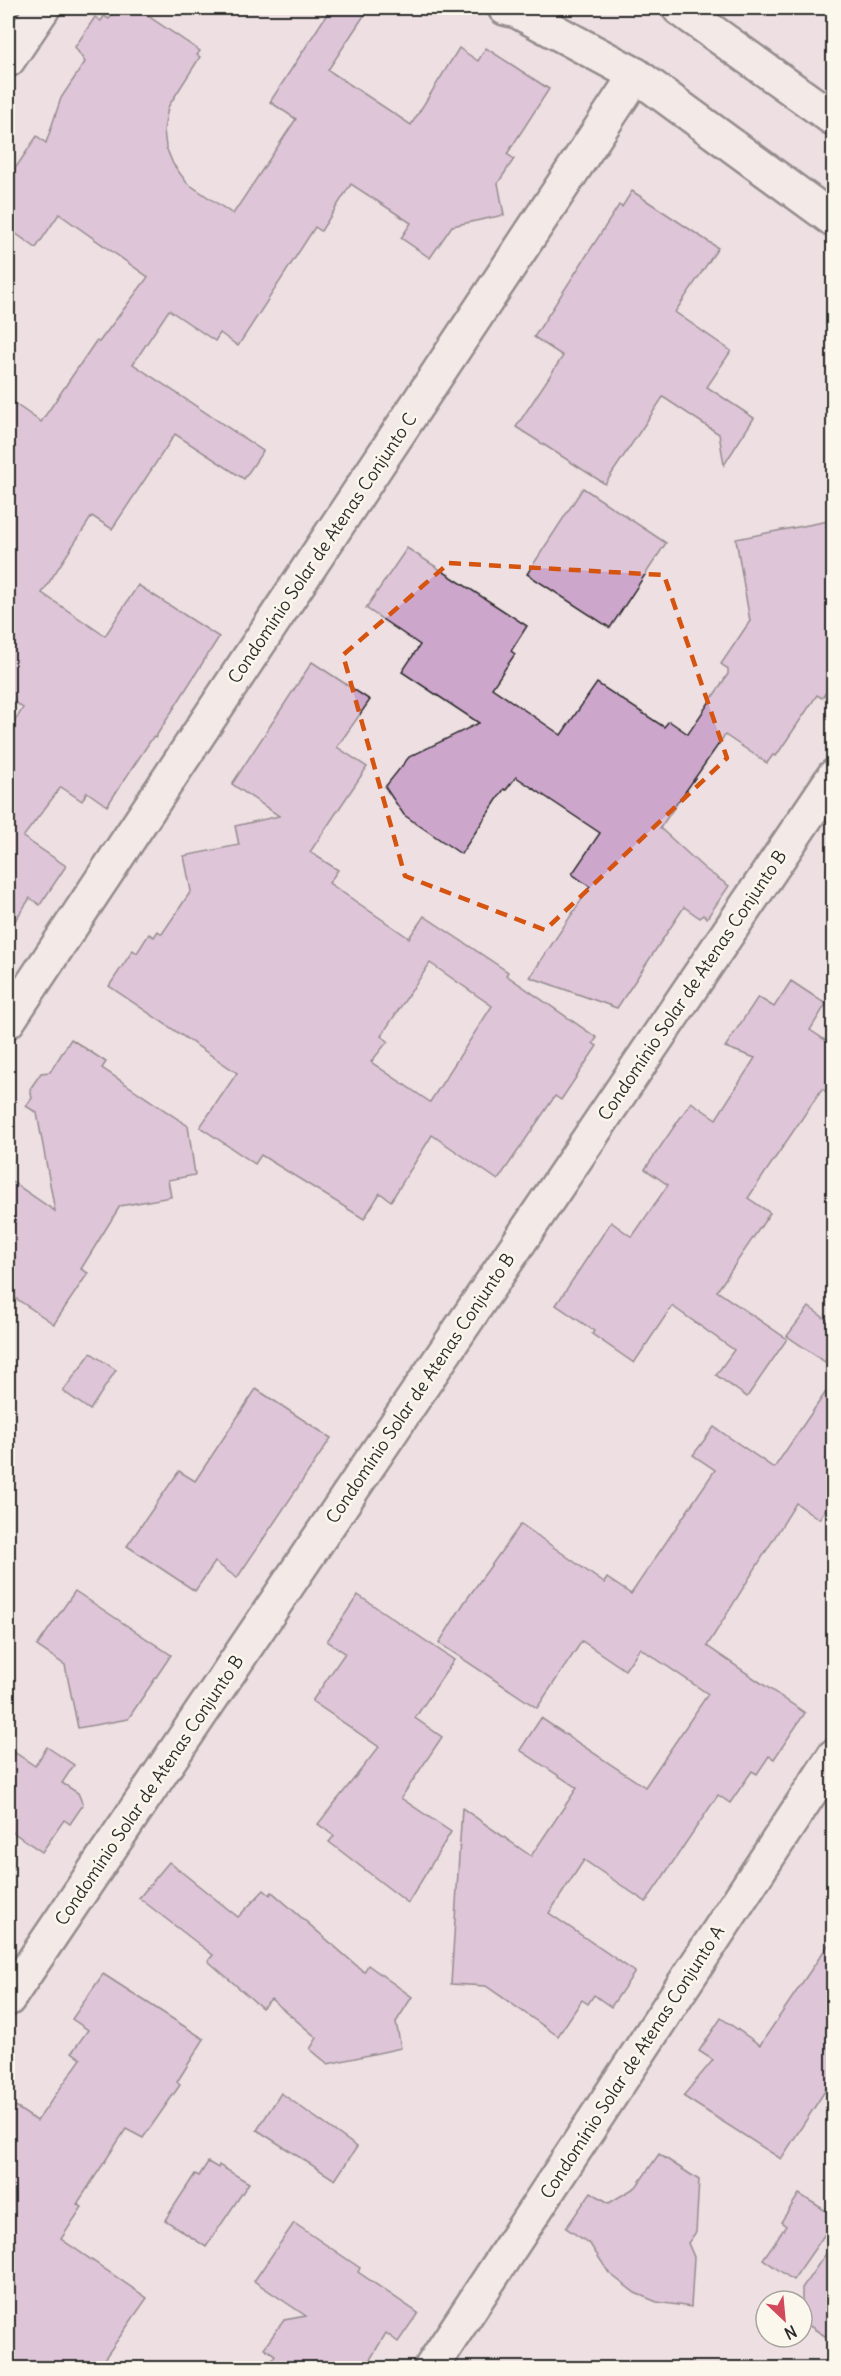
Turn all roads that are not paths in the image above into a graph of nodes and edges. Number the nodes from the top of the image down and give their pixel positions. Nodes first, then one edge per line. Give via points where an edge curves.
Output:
1 (43, 8) edge
2 (505, 8) edge
3 (679, 8) edge
4 (8, 60) edge
5 (636, 75) junction
6 (834, 119) edge
7 (834, 220) edge
8 (834, 776) edge
9 (8, 1021) edge
10 (834, 1756) edge
11 (8, 1999) edge
12 (431, 2368) edge

1 - 4 street
2 - 5 street
3 - 6 street
5 - 7 street
5 - 9 street, Condomínio Solar de Atenas Conjunto C
8 - 11 street, Condomínio Solar de Atenas Conjunto B
10 - 12 street, Condomínio Solar de Atenas Conjunto A

